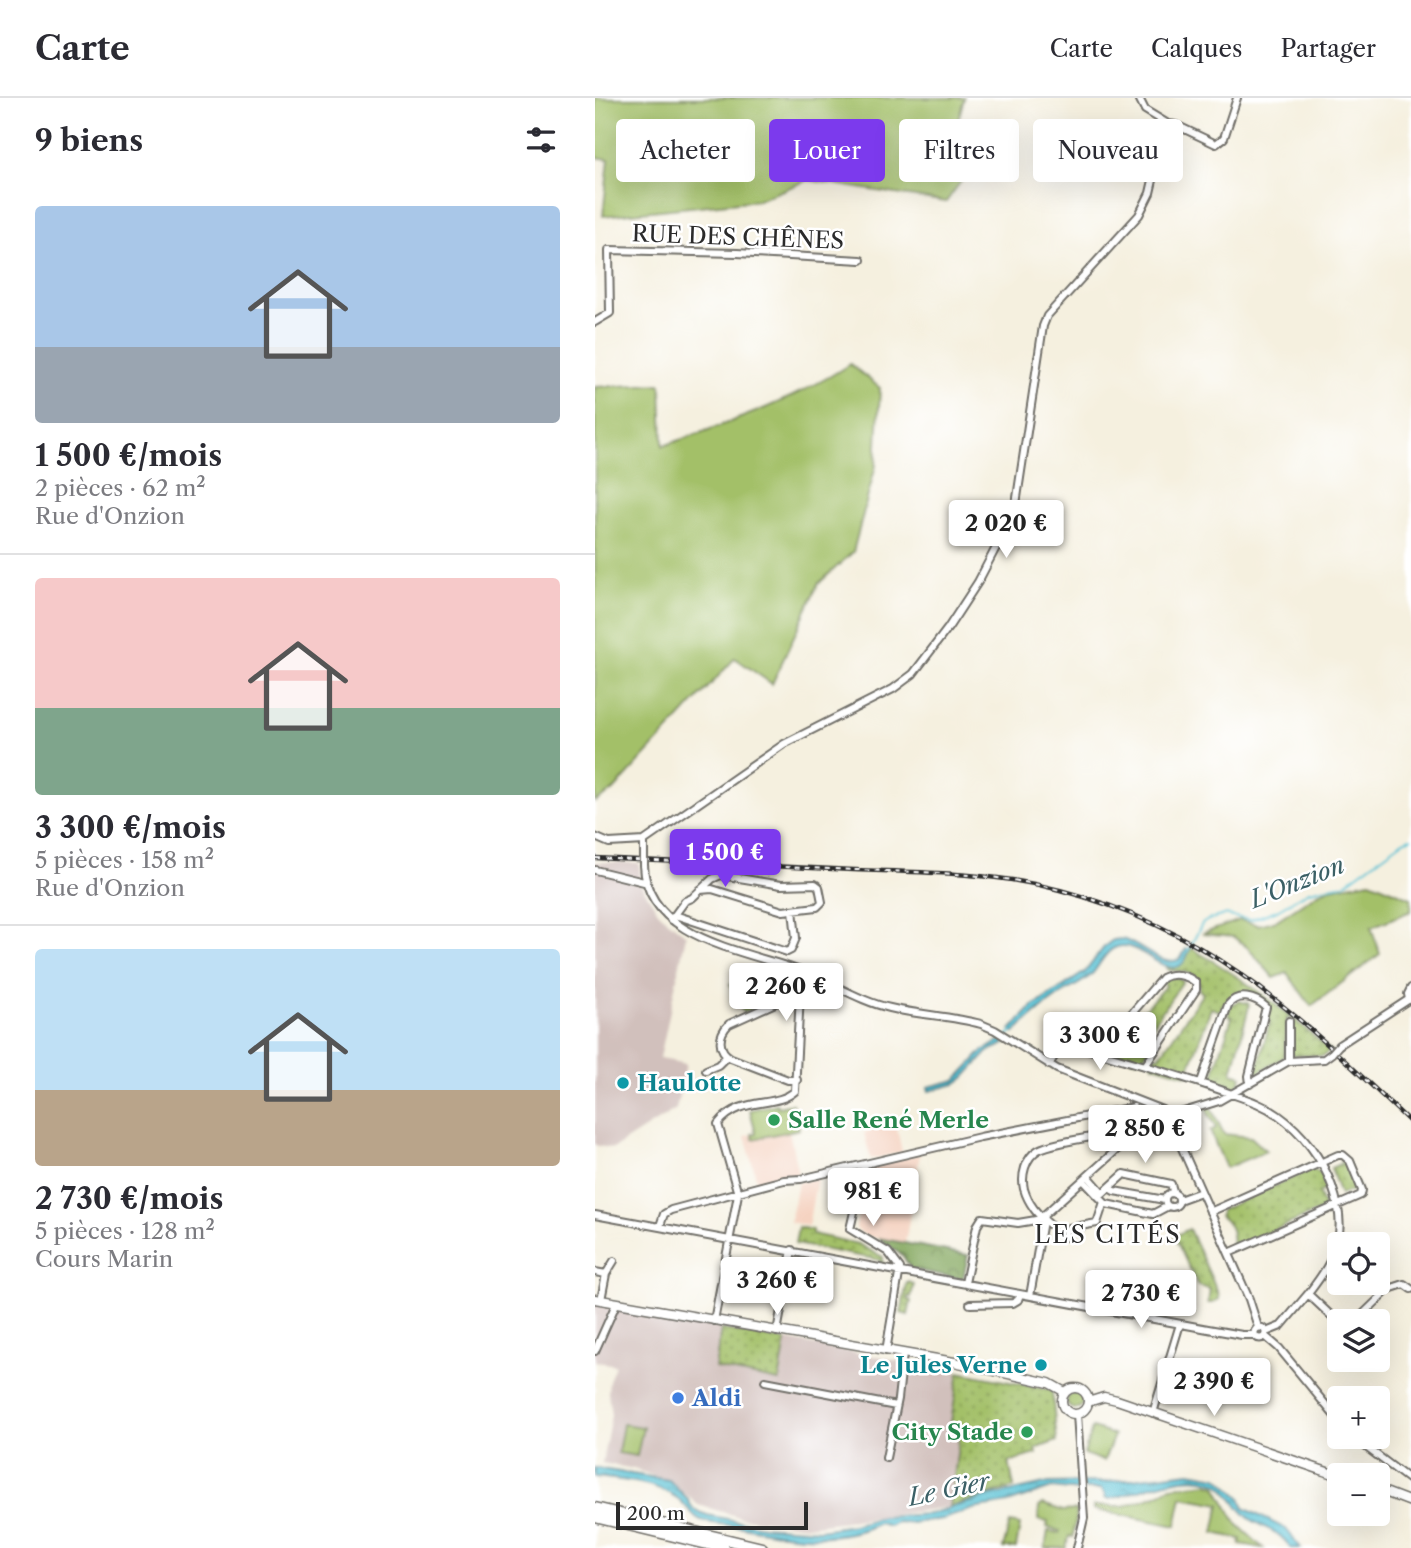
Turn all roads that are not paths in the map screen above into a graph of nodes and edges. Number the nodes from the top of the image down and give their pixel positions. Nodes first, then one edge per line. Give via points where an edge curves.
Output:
1 (1139, 98) edge
2 (1237, 98) edge
3 (1162, 119) edge
4 (1183, 129) edge
5 (1153, 182) edge
6 (862, 260) dead end
7 (595, 322) edge
8 (595, 838) edge
9 (644, 841) junction
10 (595, 870) edge
11 (644, 882) junction
12 (700, 890) junction
13 (793, 910) junction
14 (672, 918) junction
15 (807, 973) junction
16 (1411, 988) edge
17 (800, 994) junction
18 (1410, 999) edge
19 (1289, 1021) dead end
20 (1098, 1053) junction
21 (727, 1056) junction
22 (1289, 1061) junction
23 (1049, 1065) junction
24 (1145, 1066) junction
25 (706, 1070) dead end
26 (797, 1080) junction
27 (1201, 1082) junction
28 (1250, 1084) junction
29 (1232, 1094) junction
30 (1169, 1119) junction
31 (1148, 1128) junction
32 (1132, 1136) junction
33 (1321, 1162) junction
34 (865, 1165) junction
35 (1085, 1178) junction
36 (1201, 1192) junction
37 (738, 1194) junction
38 (1174, 1194) junction
39 (1104, 1195) junction
40 (1133, 1195) junction
41 (1179, 1200) junction
42 (1167, 1203) junction
43 (1338, 1205) junction
44 (1130, 1209) junction
45 (1210, 1212) junction
46 (595, 1215) edge
47 (1042, 1219) junction
48 (1049, 1224) tunnel mouth
49 (660, 1226) junction
50 (1062, 1234) dead end
51 (729, 1239) junction
52 (792, 1250) junction
53 (1229, 1254) junction
54 (614, 1261) dead end
55 (900, 1270) junction
56 (595, 1272) edge
57 (606, 1275) junction
58 (965, 1283) junction
59 (1411, 1289) edge
60 (1020, 1294) junction
61 (1308, 1294) junction
62 (1030, 1296) junction
63 (598, 1300) edge
64 (616, 1304) junction
65 (970, 1304) dead end
66 (1369, 1309) edge
67 (1327, 1312) edge
68 (714, 1321) junction
69 (1180, 1324) junction
70 (1257, 1331) junction
71 (777, 1332) junction
72 (1266, 1334) junction
73 (595, 1351) edge
74 (886, 1351) junction
75 (903, 1354) junction
76 (765, 1381) dead end
77 (1065, 1392) junction
78 (1088, 1402) junction
79 (896, 1406) junction
80 (1327, 1406) edge
81 (1153, 1413) junction
82 (1077, 1414) junction
83 (1369, 1449) edge
84 (886, 1458) dead end
85 (1327, 1472) edge
86 (1411, 1481) edge
87 (1390, 1494) edge
88 (1411, 1502) edge
89 (595, 1508) edge
90 (595, 1517) edge
91 (724, 1548) edge
92 (762, 1548) edge
93 (1077, 1548) edge

1 - 3 street via 1145,110
2 - 4 street via 1224,138 1216,144
5 - 9 street via 1139,215 1047,316 1015,511 948,628 912,674 893,689 784,744
6 - 7 street, RUE DES CHÊNES via 610,250 610,313
8 - 9 street via 609,843
9 - 11 street, bridge
10 - 11 street
11 - 14 street
12 - 13 street via 712,889 778,910
12 - 13 street via 721,875 782,885 818,885 819,906
12 - 14 street
13 - 14 street via 796,938 787,952 678,916
14 - 15 street via 684,930 708,941
15 - 17 street
15 - 23 street via 883,1006 977,1023
16 - 18 street
17 - 21 street via 729,1024 720,1041
17 - 26 street
18 - 22 street, bridge via 1324,1059
19 - 22 street
20 - 23 street via 1066,1044
20 - 24 street
20 - 24 street via 1162,978 1192,979 1196,990
21 - 25 street
21 - 26 street
22 - 28 street
23 - 30 street via 1158,1107
24 - 27 street
26 - 37 street via 793,1094 737,1108 719,1122
27 - 28 street via 1228,1005 1240,996 1266,1007 1248,1076
27 - 29 street
28 - 29 street
29 - 30 street
29 - 33 street via 1277,1114
30 - 31 street
30 - 36 street
31 - 32 street
31 - 34 street via 1143,1112 1134,1107
32 - 35 street
32 - 47 street via 1123,1132 1034,1153 1026,1165 1023,1184
33 - 43 street
33 - 43 street via 1345,1156 1362,1190 1361,1195
33 - 45 street
34 - 37 street
34 - 55 street via 850,1229 888,1252
35 - 39 street
35 - 47 street
36 - 41 street
36 - 45 street
37 - 49 street via 671,1210 664,1214
37 - 51 street
38 - 39 street via 1171,1184 1124,1174
38 - 41 street
38 - 42 street via 1168,1195
39 - 40 street via 1113,1191
39 - 44 street
39 - 50 street via 1097,1223 1069,1228
40 - 42 street
40 - 44 street
41 - 42 street via 1175,1206
42 - 44 street via 1153,1214
43 - 53 street
43 - 61 street via 1341,1229 1336,1251
45 - 53 street
46 - 49 street
47 - 48 street
47 - 58 street via 1018,1223 980,1220
47 - 62 street
49 - 51 street
51 - 52 street
51 - 68 street
52 - 55 street
52 - 71 street
53 - 70 street
54 - 57 street
55 - 58 street
55 - 74 street
56 - 57 street
57 - 63 street
58 - 60 street
59 - 66 street via 1404,1284 1394,1286
60 - 62 street
60 - 65 street via 1013,1303
61 - 67 street
61 - 72 street via 1281,1326
62 - 69 street
63 - 64 main road
64 - 68 main road
64 - 73 street
68 - 71 main road
69 - 70 street via 1242,1335
69 - 81 street
70 - 72 street via 1263,1328
71 - 74 main road
72 - 80 street
74 - 75 main road
75 - 77 main road via 1038,1380
75 - 79 street
76 - 79 street
77 - 78 main road via 1080,1389
77 - 82 main road via 1064,1408
78 - 81 main road via 1111,1398
78 - 82 main road
79 - 84 street
81 - 85 main road
82 - 93 street via 1083,1523
83 - 86 street
87 - 88 main road
89 - 92 highway
90 - 91 highway

